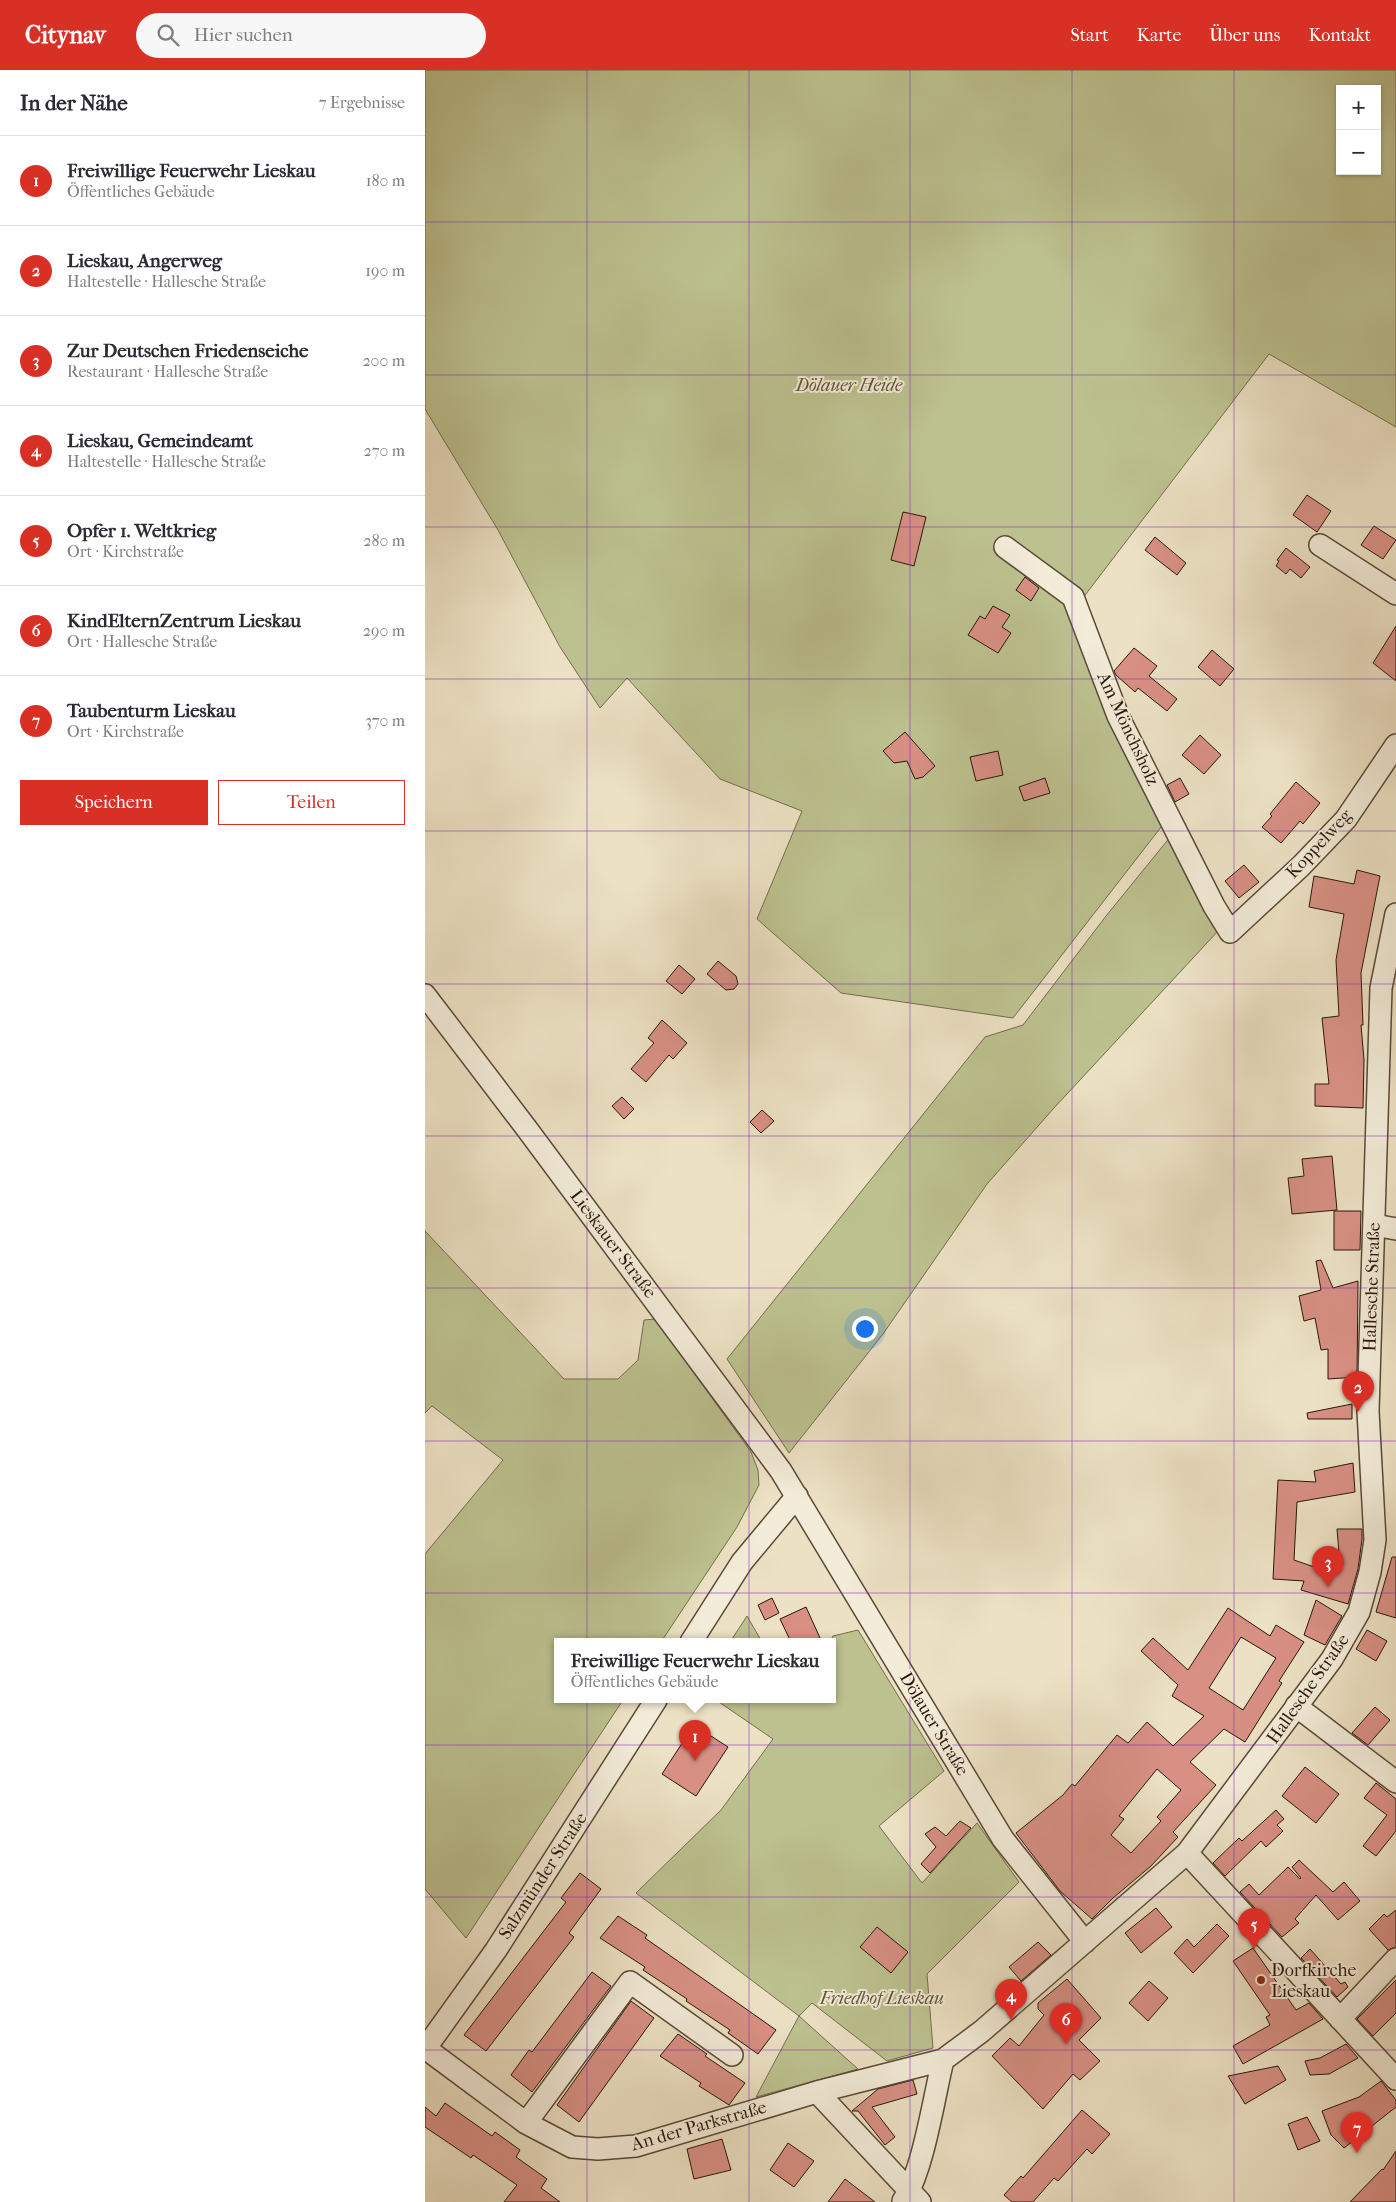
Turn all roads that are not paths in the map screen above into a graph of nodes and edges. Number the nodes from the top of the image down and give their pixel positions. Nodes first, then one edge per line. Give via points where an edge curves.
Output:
1 (1320, 545) dead end
2 (1005, 548) dead end
3 (1396, 594) edge
4 (1396, 746) edge
5 (1396, 914) edge
6 (1230, 932) joint
7 (1388, 982) edge
8 (425, 995) edge
9 (1374, 1225) junction
10 (1396, 1229) edge
11 (797, 1496) junction
12 (694, 1638) edge
13 (653, 1703) edge
14 (1296, 1706) junction
15 (1396, 1782) edge
16 (1187, 1853) junction
17 (1085, 1942) junction
18 (1396, 1959) edge
19 (1340, 2019) junction
20 (425, 2048) edge
21 (732, 2055) dead end
22 (943, 2060) junction
23 (1396, 2078) edge
24 (817, 2092) junction
25 (526, 2123) junction
26 (910, 2198) edge

1 - 3 street
2 - 6 street, Am Mönchsholz via 1073,597 1118,716
4 - 6 street, Koppelweg via 1346,819
5 - 7 street, Hallesche Straße
7 - 9 street, Hallesche Straße
8 - 11 street, Lieskauer Straße
9 - 10 street
9 - 14 street, Hallesche Straße via 1368,1411 1375,1540 1370,1572 1359,1612 1332,1659
11 - 12 street via 741,1562
11 - 17 street, Dölauer Straße via 1003,1839
13 - 20 street, Salzmünder Straße via 496,1950
14 - 15 street
14 - 16 street, Hallesche Straße
16 - 17 street, Hallesche Straße
16 - 19 street
17 - 22 street, Hallesche Straße via 982,2031
18 - 19 street
19 - 23 street
20 - 25 street, An der Parkstraße
21 - 25 street via 630,1982
22 - 24 street, Hallesche Straße
22 - 26 street
24 - 25 street, An der Parkstraße via 636,2146 572,2148
24 - 26 street

